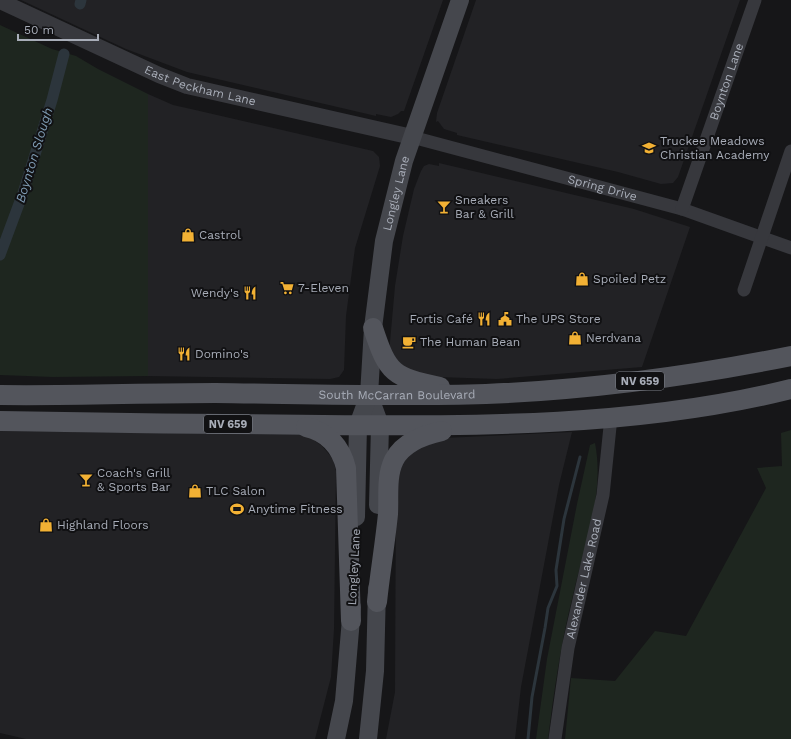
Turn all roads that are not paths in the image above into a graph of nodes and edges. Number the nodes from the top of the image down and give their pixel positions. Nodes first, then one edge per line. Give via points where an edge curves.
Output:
1 (460, 0) edge
2 (755, 0) edge
3 (0, 1) edge
4 (412, 137) junction
5 (791, 151) edge
6 (682, 208) junction
7 (762, 236) junction
8 (791, 248) edge
9 (744, 290) dead end
10 (373, 328) junction
11 (791, 356) edge
12 (791, 389) edge
13 (488, 394) junction
14 (0, 395) edge
15 (369, 395) junction
16 (611, 417) junction
17 (0, 421) edge
18 (295, 425) junction
19 (358, 425) junction
20 (380, 425) junction
21 (476, 425) junction
22 (377, 602) junction
23 (351, 621) junction
24 (344, 701) junction
25 (336, 739) edge
26 (344, 739) edge
27 (368, 739) edge
28 (555, 739) edge

1 - 4 main road, Longley Lane
2 - 6 street, Boynton Lane
3 - 4 street, East Peckham Lane via 187,86
4 - 6 street, Spring Drive
4 - 10 main road, Longley Lane via 384,241
5 - 7 street
6 - 7 street, Spring Drive
7 - 8 street, Spring Drive
7 - 9 street
10 - 13 main road via 382,355 391,369 402,377 436,386
10 - 15 main road, Longley Lane
11 - 13 main road, South McCarran Boulevard / NV 659 via 730,369 645,380
12 - 16 main road, NV 659 via 715,404
13 - 15 main road, South McCarran Boulevard / NV 659
14 - 15 main road, South McCarran Boulevard / NV 659
15 - 19 main road, Longley Lane
15 - 20 main road, Longley Lane
16 - 21 main road, NV 659
16 - 28 street, Alexander Lake Road via 603,495 568,648
17 - 18 main road, NV 659
18 - 19 main road, NV 659
18 - 23 main road via 320,431 336,444 344,458 347,479
19 - 20 main road, NV 659
19 - 23 main road, Longley Lane
20 - 21 main road, NV 659
20 - 22 main road, Longley Lane
21 - 22 main road via 417,438 403,448 394,460 389,476 388,515
22 - 27 main road, Longley Lane via 375,671
23 - 24 main road, Longley Lane
24 - 25 main road, Longley Lane
24 - 26 main road

